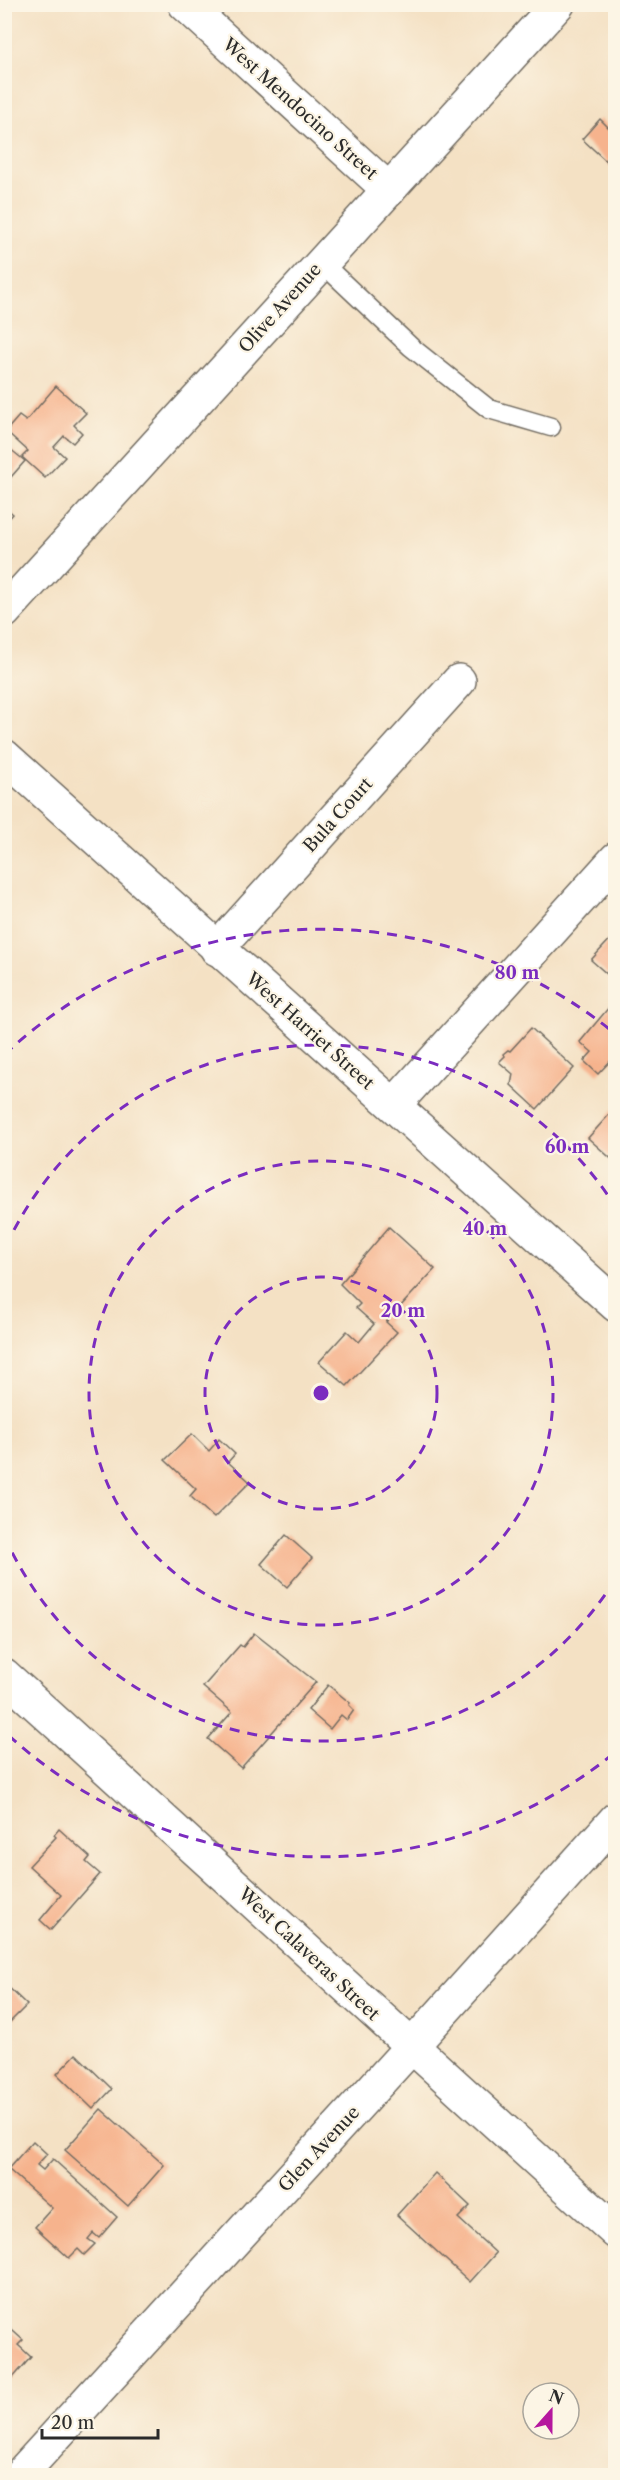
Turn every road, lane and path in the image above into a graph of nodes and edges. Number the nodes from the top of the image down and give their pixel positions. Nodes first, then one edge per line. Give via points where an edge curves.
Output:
1 (185, 4) edge
2 (558, 4) edge
3 (389, 190) junction
4 (321, 262) junction
5 (551, 427) dead end
6 (4, 612) edge
7 (459, 681) dead end
8 (4, 756) edge
9 (615, 860) edge
10 (217, 948) junction
11 (394, 1105) junction
12 (615, 1305) edge
13 (4, 1675) edge
14 (615, 1819) edge
15 (411, 2048) junction
16 (615, 2232) edge
17 (19, 2475) edge

1 - 3 street, West Mendocino Street
2 - 3 street, Olive Avenue
3 - 4 street, Olive Avenue
4 - 5 lane via 411,347 489,408
4 - 6 street, Olive Avenue
7 - 10 street, Bula Court
8 - 10 street, West Harriet Street
9 - 11 street
10 - 11 street, West Harriet Street
11 - 12 street, West Harriet Street
13 - 15 street, West Calaveras Street
14 - 15 street, Glen Avenue
15 - 16 street, West Calaveras Street
15 - 17 street, Glen Avenue

